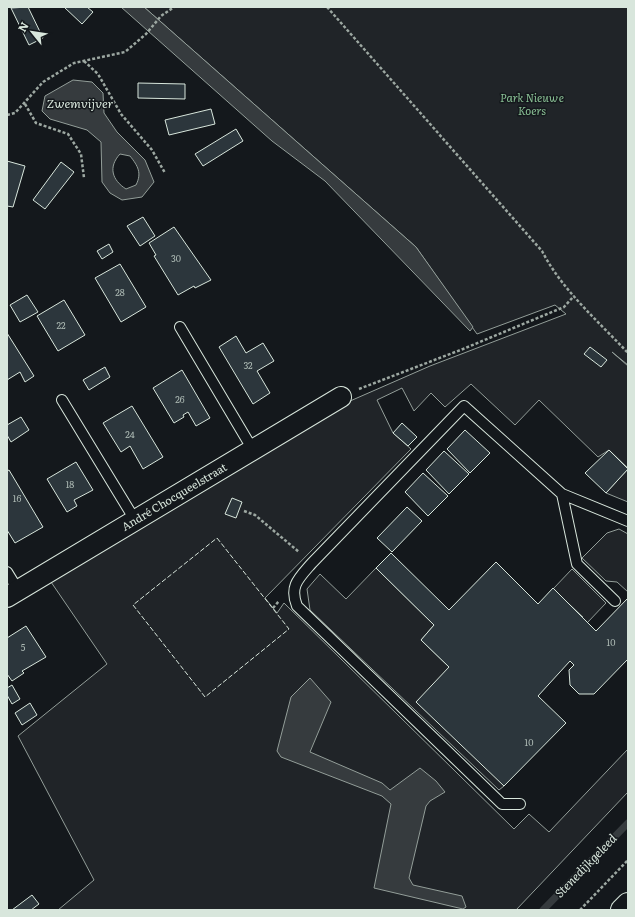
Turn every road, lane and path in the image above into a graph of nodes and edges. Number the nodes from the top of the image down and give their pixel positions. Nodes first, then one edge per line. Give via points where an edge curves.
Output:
1 (174, 7) edge
2 (327, 7) edge
3 (84, 61) junction
4 (25, 104) junction
5 (7, 115) edge
6 (165, 173) dead end
7 (84, 178) dead end
8 (574, 296) junction
9 (180, 327) dead end
10 (628, 353) edge
11 (341, 396) joint
12 (62, 400) dead end
13 (253, 450) junction
14 (562, 494) junction
15 (244, 512) dead end
16 (135, 520) junction
17 (628, 521) edge
18 (312, 563) junction
19 (7, 572) edge
20 (12, 593) edge
21 (615, 601) dead end
22 (520, 804) dead end
23 (628, 860) edge
24 (628, 904) edge
25 (580, 910) edge
26 (622, 910) edge

1 - 3 path via 161,16 146,34 125,52
2 - 8 path via 542,251 550,267
3 - 4 path via 74,63 43,82
3 - 6 path via 98,74 121,114 152,150
4 - 5 path via 15,113
4 - 7 path via 36,123 68,134 81,154
8 - 10 path
8 - 11 path via 564,307
9 - 13 lane
11 - 13 street, André Chocqueelstraat
12 - 16 lane
13 - 16 street, André Chocqueelstraat
14 - 17 lane
14 - 18 lane via 464,406
14 - 21 lane via 577,564
15 - 18 path via 255,515
16 - 20 street, André Chocqueelstraat
18 - 22 lane via 298,580 294,590 293,596 297,606 502,804
19 - 20 lane
23 - 25 path
24 - 26 main road

